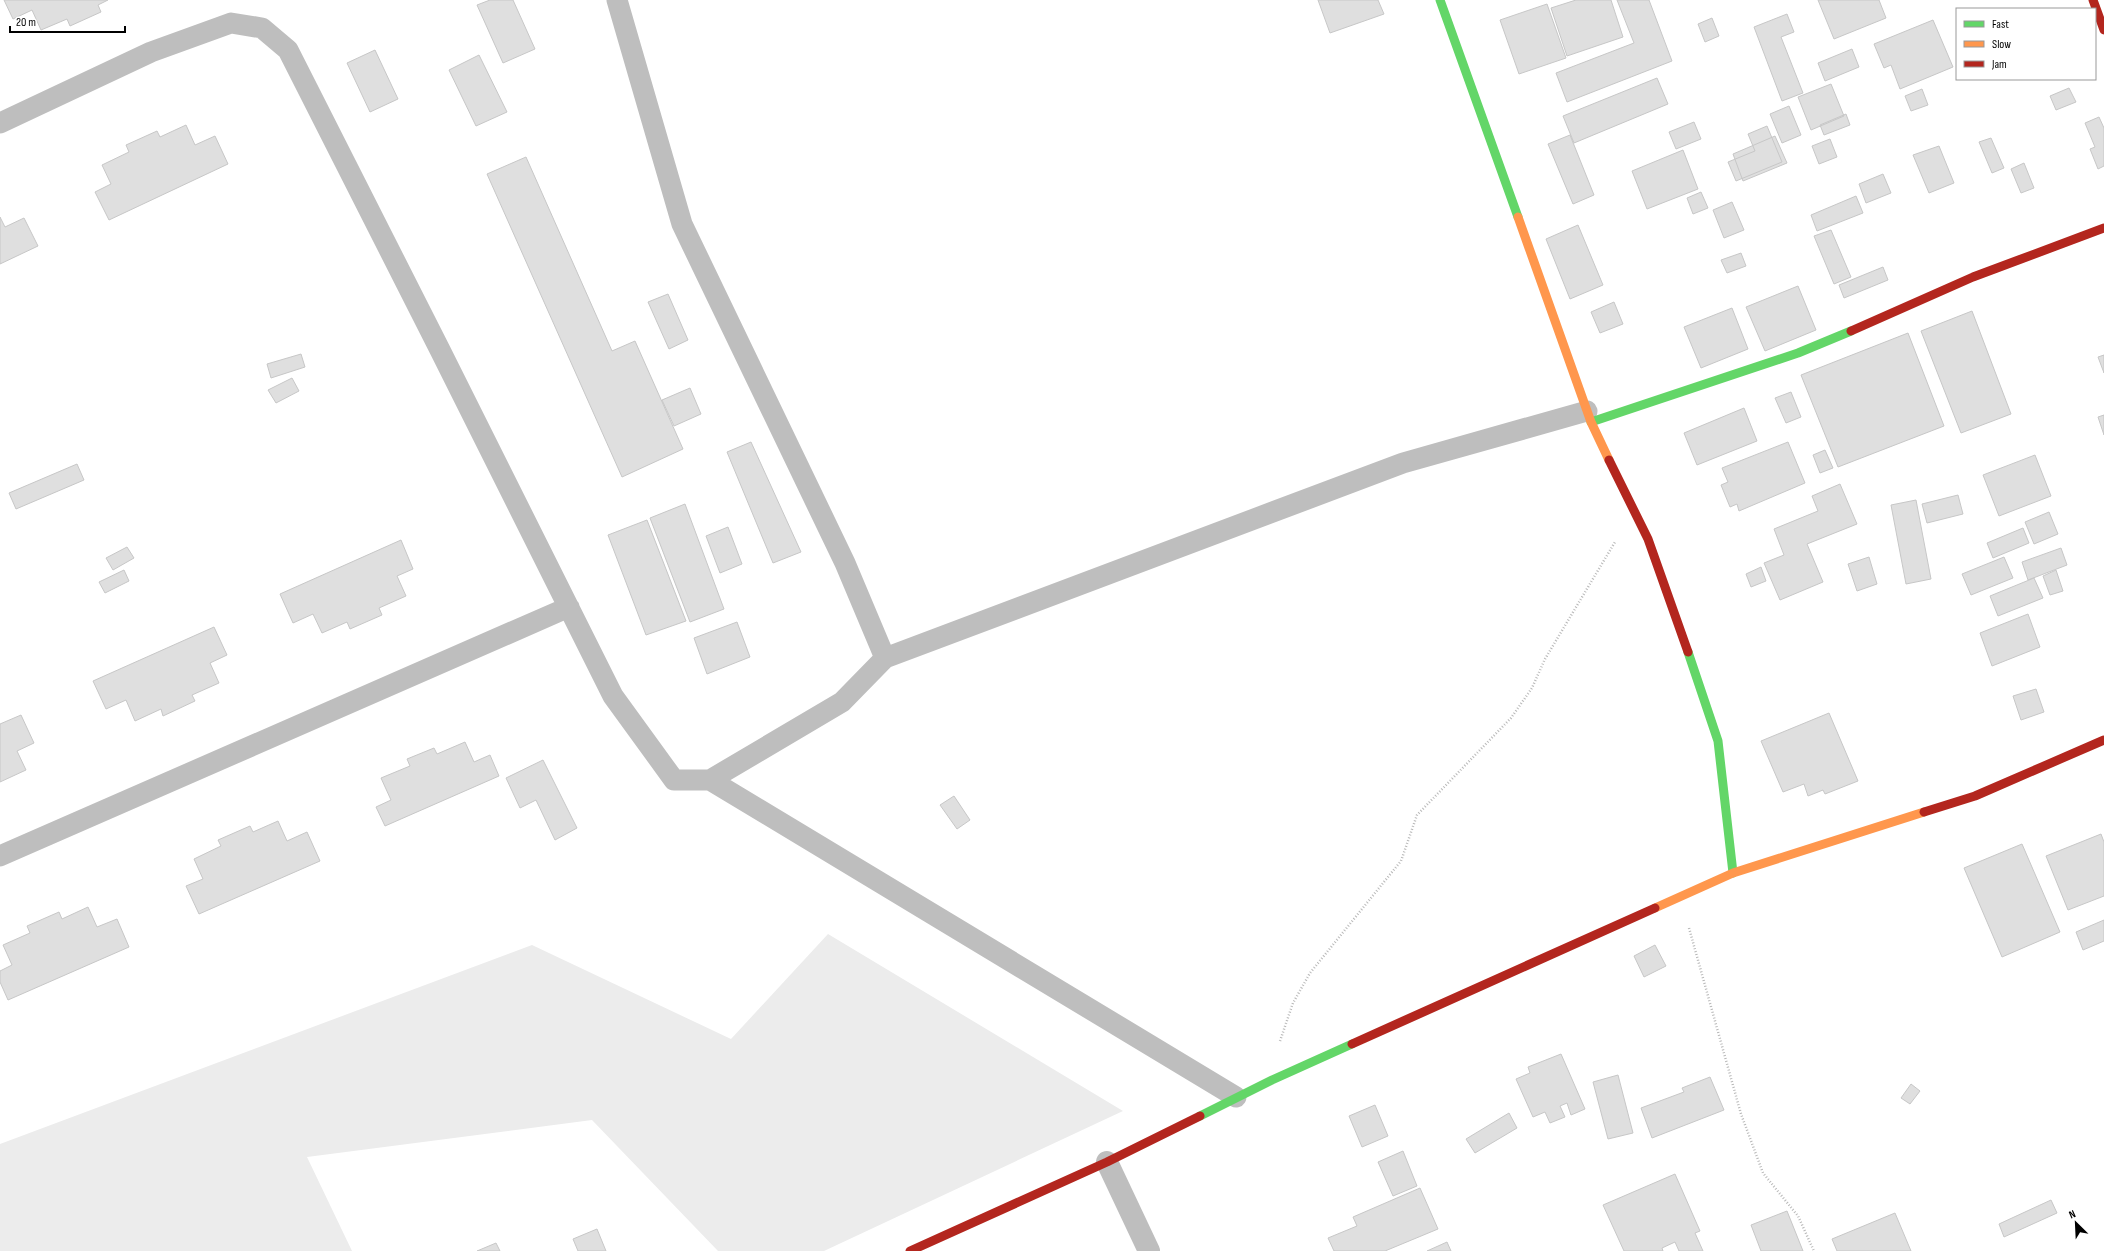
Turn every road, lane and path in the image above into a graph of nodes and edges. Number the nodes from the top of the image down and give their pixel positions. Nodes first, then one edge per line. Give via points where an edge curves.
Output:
1 (618, 0) edge
2 (1440, 0) edge
3 (2096, 8) edge
4 (2104, 30) edge
5 (0, 123) edge
6 (2104, 228) edge
7 (1589, 416) junction
8 (1634, 511) junction
9 (569, 607) junction
10 (885, 658) junction
11 (2104, 740) edge
12 (710, 780) junction
13 (0, 856) edge
14 (1733, 873) junction
15 (1681, 896) junction
16 (1272, 1080) junction
17 (1236, 1097) junction
18 (1107, 1162) junction
19 (910, 1251) edge
20 (1149, 1251) edge
21 (1814, 1251) edge

1 - 10 lane via 682,224 845,563
2 - 7 street
3 - 4 street
5 - 9 lane via 151,52 231,23 262,28 288,50
6 - 7 street via 1973,277 1798,353
7 - 8 street
7 - 10 lane via 1403,463
8 - 14 street via 1656,560 1718,741
8 - 16 path via 1591,579 1545,659 1532,688 1516,712 1417,815 1401,861 1310,972 1293,1003 1276,1051
9 - 12 lane via 613,696 674,780
9 - 13 lane
10 - 12 lane via 842,702
11 - 14 street via 1974,796
12 - 17 lane
14 - 15 street
15 - 16 street
15 - 21 path via 1741,1114 1763,1173 1798,1216
16 - 17 street
17 - 18 street
18 - 19 street
18 - 20 street

